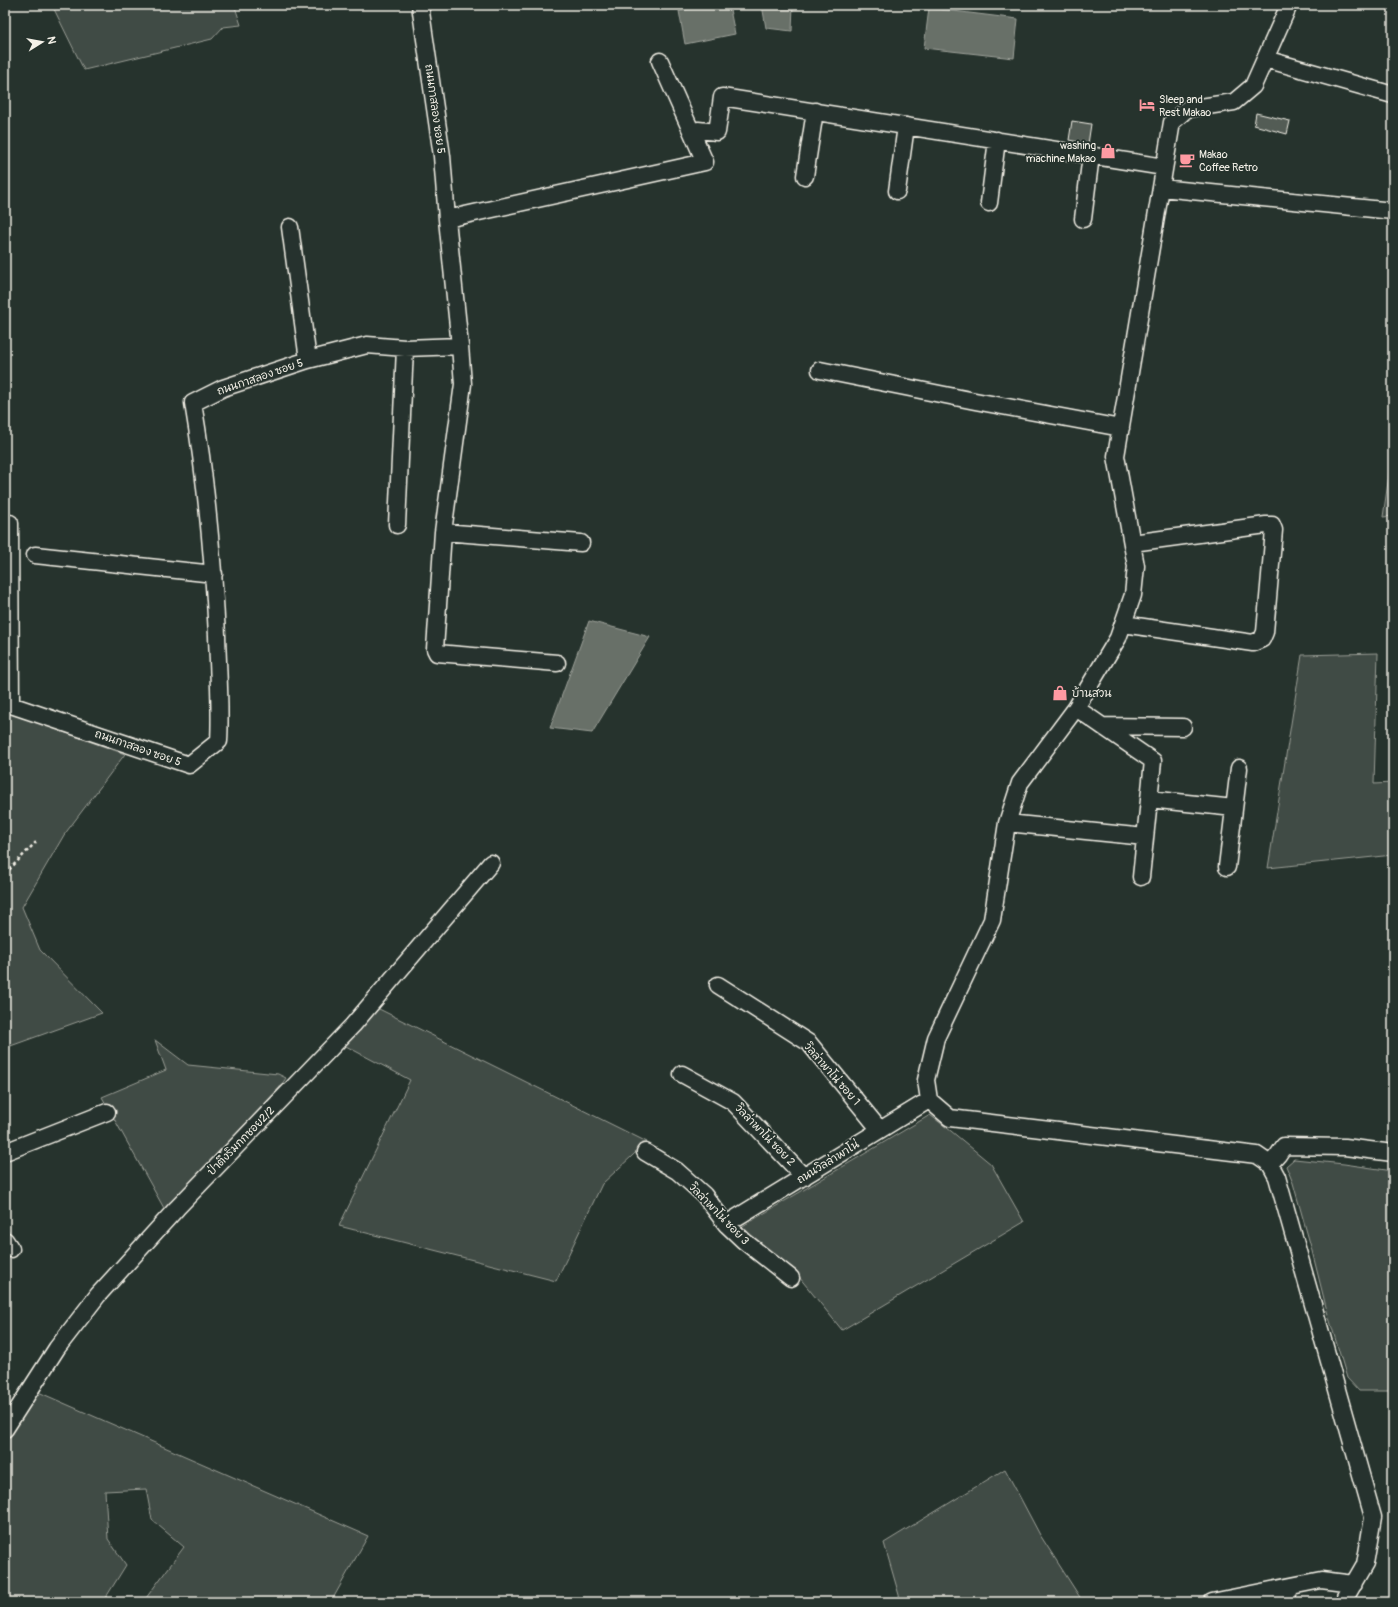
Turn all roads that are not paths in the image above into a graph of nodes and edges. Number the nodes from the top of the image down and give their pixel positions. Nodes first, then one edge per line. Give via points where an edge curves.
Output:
1 (420, 5) edge
2 (1289, 5) edge
3 (1265, 59) junction
4 (660, 61) dead end
5 (1393, 95) edge
6 (815, 111) junction
7 (906, 126) junction
8 (698, 130) dead end
9 (998, 140) junction
10 (1091, 155) junction
11 (1164, 167) junction
12 (805, 176) dead end
13 (1161, 188) junction
14 (897, 191) dead end
15 (989, 202) dead end
16 (1393, 211) edge
17 (447, 219) junction
18 (1083, 219) dead end
19 (290, 228) dead end
20 (460, 346) junction
21 (405, 348) junction
22 (308, 360) junction
23 (820, 370) dead end
24 (1121, 428) junction
25 (10, 523) dead end
26 (397, 524) dead end
27 (443, 532) junction
28 (582, 543) dead end
29 (1132, 543) junction
30 (35, 554) dead end
31 (214, 574) junction
32 (1123, 624) junction
33 (556, 663) dead end
34 (8, 704) edge
35 (1076, 708) junction
36 (1102, 726) junction
37 (1183, 726) dead end
38 (1239, 768) dead end
39 (1149, 800) junction
40 (1234, 808) junction
41 (1007, 823) junction
42 (1145, 837) junction
43 (492, 863) dead end
44 (1227, 868) dead end
45 (1141, 877) dead end
46 (718, 985) dead end
47 (682, 1074) dead end
48 (929, 1100) junction
49 (107, 1112) dead end
50 (880, 1130) junction
51 (5, 1152) edge
52 (645, 1152) dead end
53 (1393, 1153) edge
54 (1270, 1164) junction
55 (804, 1176) junction
56 (726, 1224) junction
57 (791, 1278) dead end
58 (5, 1429) edge
59 (1354, 1584) junction
60 (1292, 1586) junction
61 (1212, 1602) edge
62 (1277, 1602) edge
63 (1343, 1602) edge

1 - 17 street, ถนนกาสลอง ซอย 5 via 442,156
2 - 3 street
3 - 5 street
3 - 11 street via 1253,86 1234,102 1187,109 1172,122
4 - 17 street via 705,162
6 - 7 street
6 - 8 street via 722,97 717,132
6 - 12 street
7 - 9 street
7 - 14 street
9 - 10 street
9 - 15 street
10 - 11 street
10 - 18 street
11 - 13 street
13 - 16 street
13 - 24 street
17 - 20 street, ถนนกาสลอง ซอย 5
19 - 22 street
20 - 21 street, ถนนกาสลอง ซอย 5
20 - 27 street via 463,384
21 - 22 street, ถนนกาสลอง ซอย 5 via 367,345
21 - 26 street
22 - 31 street, ถนนกาสลอง ซอย 5 via 223,388 193,403
23 - 24 street
24 - 29 street via 1116,456
25 - 34 street
27 - 28 street
27 - 33 street via 435,649 437,653
29 - 32 street via 1136,566 1133,595
29 - 32 street via 1266,525 1272,525 1274,530 1265,632 1262,639 1253,643
30 - 31 street
31 - 34 street, ถนนกาสลอง ซอย 5 via 221,717 219,741 189,765
32 - 35 street via 1118,638
35 - 36 street
35 - 41 street via 1020,783
36 - 37 street
36 - 39 street via 1153,761
38 - 40 street
39 - 40 street
39 - 42 street
40 - 44 street
41 - 42 street
41 - 48 street via 992,920 936,1038 926,1080
42 - 45 street
43 - 58 street, ป่าตึงริมกกซอย2/2 via 353,1025 177,1208 98,1295 58,1348
46 - 50 street, วิลล่าพาโน่ ซอย 1 via 809,1043
47 - 55 street, วิลล่าพาโน่ ซอย 2 via 734,1102
48 - 50 street, ถนนวิลล่าพาโน่
48 - 54 street via 950,1118 1257,1155
49 - 51 street
50 - 55 street, ถนนวิลล่าพาโน่
52 - 56 street, วิลล่าพาโน่ ซอย 3 via 677,1171 704,1195
53 - 54 street via 1345,1147 1284,1146
54 - 59 street via 1277,1177 1373,1517 1365,1564
55 - 56 street, ถนนวิลล่าพาโน่
56 - 57 street, วิลล่าพาโน่ ซอย 3
59 - 60 street via 1321,1580
59 - 63 street
60 - 61 street
60 - 62 street

